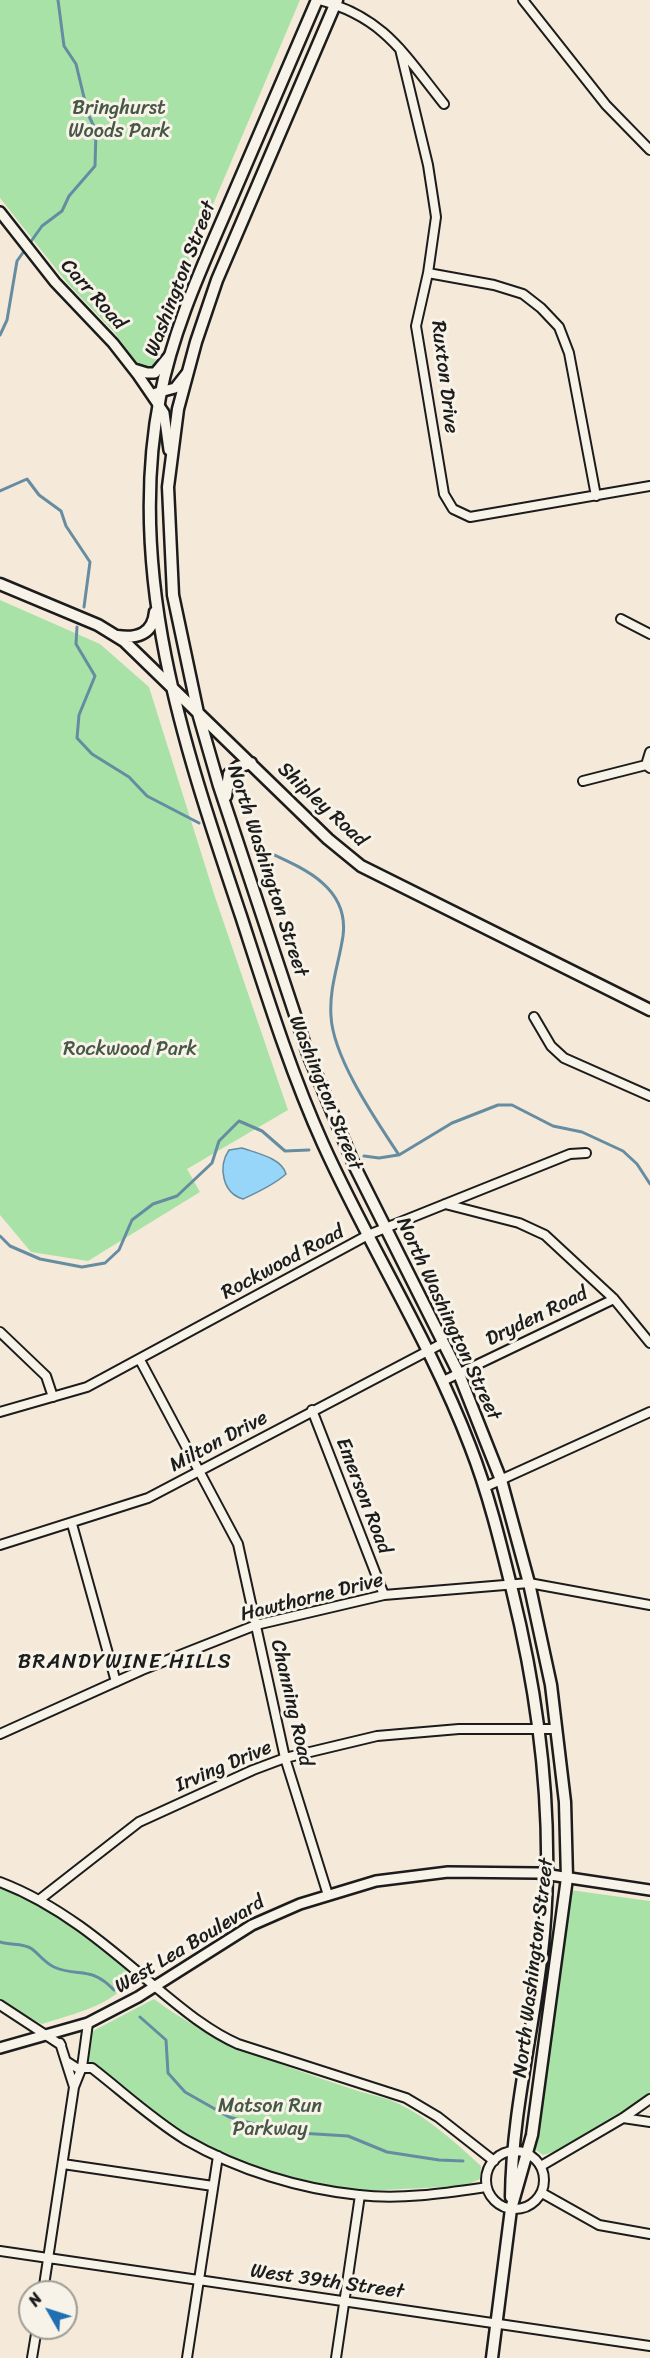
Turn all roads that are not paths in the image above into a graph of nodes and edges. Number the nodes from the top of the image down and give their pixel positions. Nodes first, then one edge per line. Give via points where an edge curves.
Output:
1 (318, 0) edge
2 (523, 0) edge
3 (336, 2) edge
4 (400, 49) junction
5 (444, 104) dead end
6 (650, 150) edge
7 (0, 212) edge
8 (428, 273) junction
9 (170, 354) junction
10 (132, 368) junction
11 (188, 371) junction
12 (148, 390) junction
13 (161, 393) junction
14 (158, 405) junction
15 (650, 486) edge
16 (168, 487) junction
17 (596, 496) junction
18 (0, 584) edge
19 (156, 609) junction
20 (621, 619) dead end
21 (650, 634) edge
22 (117, 635) junction
23 (171, 686) junction
24 (198, 713) junction
25 (650, 752) edge
26 (251, 763) junction
27 (648, 766) edge
28 (584, 781) dead end
29 (228, 812) junction
30 (650, 1010) edge
31 (534, 1017) dead end
32 (650, 1096) edge
33 (586, 1153) dead end
34 (445, 1204) junction
35 (386, 1229) junction
36 (368, 1235) junction
37 (614, 1299) junction
38 (0, 1332) edge
39 (443, 1343) junction
40 (650, 1343) edge
41 (427, 1351) junction
42 (140, 1360) junction
43 (459, 1374) junction
44 (443, 1382) junction
45 (53, 1397) junction
46 (312, 1410) junction
47 (0, 1412) edge
48 (650, 1412) edge
49 (201, 1471) junction
50 (501, 1480) junction
51 (485, 1487) junction
52 (72, 1524) junction
53 (0, 1545) edge
54 (529, 1583) junction
55 (511, 1586) junction
56 (384, 1595) junction
57 (650, 1605) edge
58 (256, 1625) junction
59 (116, 1682) junction
60 (540, 1729) junction
61 (557, 1729) junction
62 (0, 1734) edge
63 (285, 1758) junction
64 (546, 1874) junction
65 (567, 1878) junction
66 (0, 1882) edge
67 (650, 1890) edge
68 (328, 1895) junction
69 (39, 1900) junction
70 (155, 1986) junction
71 (0, 2005) edge
72 (88, 2023) junction
73 (51, 2035) junction
74 (0, 2048) edge
75 (66, 2061) junction
76 (82, 2067) junction
77 (74, 2087) junction
78 (650, 2099) edge
79 (623, 2118) junction
80 (650, 2122) edge
81 (512, 2152) junction
82 (527, 2154) junction
83 (218, 2156) junction
84 (494, 2161) junction
85 (63, 2164) junction
86 (541, 2166) junction
87 (213, 2186) junction
88 (487, 2187) junction
89 (542, 2193) junction
90 (360, 2195) junction
91 (511, 2209) junction
92 (650, 2234) edge
93 (0, 2251) edge
94 (48, 2258) junction
95 (45, 2280) edge
96 (199, 2280) junction
97 (344, 2301) junction
98 (497, 2324) junction
99 (35, 2340) edge
100 (650, 2346) edge
101 (33, 2358) edge
102 (187, 2358) edge
103 (336, 2358) edge
104 (492, 2358) edge

1 - 3 street
1 - 9 main road, Washington Street via 198,278
2 - 6 street via 606,105
3 - 4 street via 381,28
3 - 11 main road, Washington Street via 218,280
4 - 5 street
4 - 8 street, Ruxton Drive via 436,216
7 - 10 street, Carr Road via 55,282
8 - 17 street via 523,294 559,327 569,353
8 - 17 street, Ruxton Drive via 416,326 444,494 453,509 470,517
9 - 10 street via 155,373
9 - 13 main road, Washington Street
10 - 12 street, Carr Road
11 - 13 street via 175,388
11 - 16 main road, Washington Street via 178,409
12 - 13 street
12 - 14 street, Carr Road
13 - 14 main road, Washington Street
14 - 16 street, Carr Road via 169,437
14 - 19 main road, Washington Street via 150,508
15 - 17 street, Ruxton Drive
16 - 24 main road, Washington Street via 173,595
18 - 22 main road, Shipley Road
19 - 22 main road via 152,625 145,633 135,637
19 - 23 main road, Washington Street
20 - 21 street
22 - 23 main road, Shipley Road
23 - 24 main road, Shipley Road
23 - 36 main road, Washington Street via 284,1048 324,1146
24 - 26 main road, Shipley Road
24 - 29 main road, North Washington Street
25 - 27 street
26 - 29 main road via 238,767 227,777
26 - 30 main road, Shipley Road via 328,839 362,866
27 - 28 street
29 - 35 main road, North Washington Street via 308,1054
31 - 32 street via 550,1046 564,1058
33 - 34 street, Rockwood Road via 570,1154
34 - 35 street, Rockwood Road
34 - 37 street via 519,1223 546,1235
35 - 36 street, Rockwood Road
35 - 39 main road, North Washington Street
36 - 41 main road, North Washington Street
36 - 42 street, Rockwood Road
37 - 40 street
37 - 43 street, Dryden Road
38 - 45 street via 46,1376
39 - 41 street, Milton Drive
39 - 43 main road, North Washington Street
41 - 44 main road, North Washington Street
41 - 46 street, Milton Drive
42 - 45 street, Rockwood Road via 87,1387
42 - 49 street, Channing Road
43 - 44 street, Dryden Road
43 - 50 main road, North Washington Street
44 - 51 main road, North Washington Street
45 - 47 street, Rockwood Road
46 - 49 street, Milton Drive
46 - 56 street, Emerson Road
48 - 50 street
49 - 52 street, Milton Drive via 148,1498
49 - 58 street, Channing Road via 238,1544
50 - 51 street
50 - 54 main road, North Washington Street
51 - 55 main road, North Washington Street
52 - 53 street, Milton Drive
52 - 59 street
54 - 55 street, Hawthorne Drive
54 - 57 street, Hawthorne Drive
54 - 61 main road, North Washington Street
55 - 56 street, Hawthorne Drive
55 - 60 main road, North Washington Street
56 - 58 street, Hawthorne Drive
58 - 59 street, Hawthorne Drive
58 - 63 street, Channing Road
59 - 62 street, Hawthorne Drive
60 - 61 street, Irving Drive
60 - 63 street, Irving Drive via 377,1736
60 - 64 main road, North Washington Street
61 - 65 main road, North Washington Street via 565,1802
63 - 68 street, Channing Road
63 - 69 street, Irving Drive via 139,1822
64 - 65 street, West Lea Boulevard
64 - 68 street, West Lea Boulevard via 432,1873 396,1877
64 - 81 main road, North Washington Street via 544,1934
65 - 67 street, West Lea Boulevard
65 - 82 main road, North Washington Street
66 - 69 street
68 - 70 street, West Lea Boulevard via 252,1925
69 - 70 street via 82,1926
70 - 72 street, West Lea Boulevard
70 - 84 street via 206,2027 229,2040 405,2098 438,2116
71 - 73 street
72 - 73 street, West Lea Boulevard
72 - 76 street
73 - 74 street, West Lea Boulevard
73 - 75 street via 61,2045
75 - 76 street
75 - 77 street
76 - 77 street
76 - 83 street via 92,2068 167,2127
77 - 85 street
78 - 79 street
79 - 80 street
79 - 86 street
81 - 82 street
81 - 84 street
81 - 91 main road, North Washington Street
82 - 86 street
82 - 91 main road, North Washington Street
83 - 87 street
83 - 90 street via 274,2178
84 - 88 street via 487,2173
85 - 87 street
85 - 94 street
86 - 89 street
87 - 96 street
88 - 90 street
88 - 91 street via 496,2202
89 - 91 street via 529,2206
89 - 92 street via 599,2225
90 - 97 street
91 - 98 main road, North Washington Street
93 - 94 street, West 39th Street
94 - 95 street
94 - 96 street, West 39th Street
96 - 97 street, West 39th Street
96 - 102 street
97 - 98 street, West 39th Street
97 - 103 street
98 - 100 street, West 39th Street
98 - 104 main road, North Washington Street
99 - 101 street

